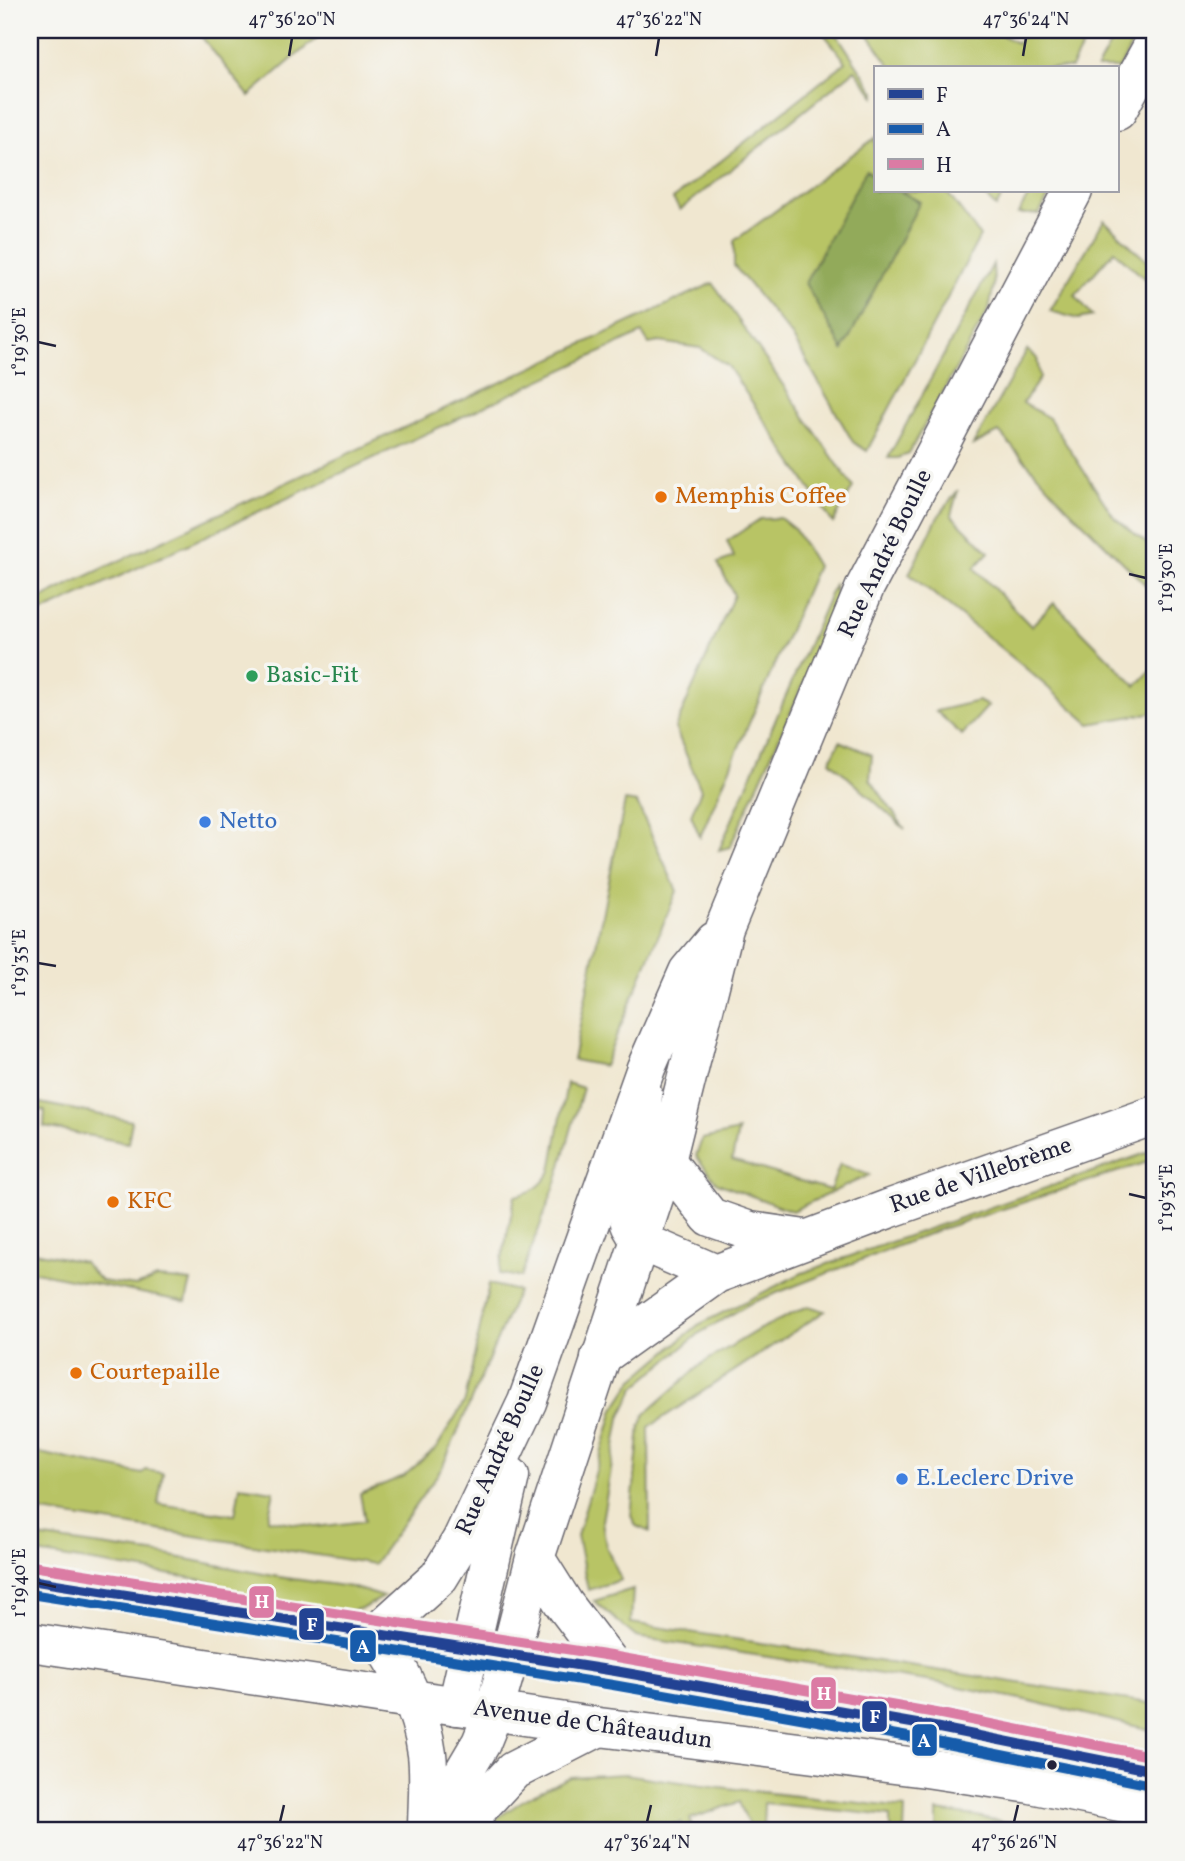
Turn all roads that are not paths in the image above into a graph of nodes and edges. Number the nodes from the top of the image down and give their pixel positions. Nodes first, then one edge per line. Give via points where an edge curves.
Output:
1 (1155, 42) edge
2 (1118, 109) edge
3 (1072, 192) edge
4 (724, 929) junction
5 (646, 1068) junction
6 (1155, 1115) edge
7 (666, 1161) junction
8 (710, 1217) junction
9 (639, 1227) junction
10 (807, 1239) junction
11 (585, 1240) junction
12 (716, 1274) junction
13 (600, 1357) junction
14 (527, 1402) junction
15 (535, 1558) junction
16 (30, 1580) edge
17 (376, 1634) junction
18 (30, 1642) edge
19 (470, 1648) junction
20 (510, 1655) junction
21 (615, 1671) junction
22 (414, 1699) junction
23 (457, 1706) junction
24 (494, 1712) junction
25 (600, 1727) junction
26 (1155, 1771) edge
27 (1155, 1809) edge
28 (428, 1831) edge
29 (460, 1831) edge

1 - 2 street
3 - 4 street, Rue André Boulle via 865,587
4 - 5 street, Rue André Boulle via 688,972
4 - 7 street, Rue André Boulle
5 - 9 street, Rue André Boulle
5 - 11 street, Rue André Boulle
6 - 10 street, Rue de Villebrème
7 - 8 street
7 - 9 street, Rue André Boulle
8 - 9 street, Rue de Villebrème
8 - 10 street, Rue de Villebrème via 750,1231
9 - 11 street
9 - 12 street
9 - 13 street, Rue André Boulle
10 - 12 street, Rue de Villebrème
11 - 14 street, Rue André Boulle
12 - 13 street, Rue de Villebrème
13 - 15 street, Rue André Boulle
14 - 17 street, Rue André Boulle via 439,1577
14 - 19 street
15 - 20 street, Rue André Boulle
15 - 21 street
16 - 17 street
17 - 19 street
17 - 22 street
18 - 22 street, Avenue de Châteaudun
19 - 20 street
19 - 23 street
20 - 21 street
20 - 24 street, Rue André Boulle
21 - 26 street
22 - 23 street, Avenue de Châteaudun
22 - 28 street via 427,1755
23 - 24 street, Avenue de Châteaudun
24 - 25 street, Avenue de Châteaudun
24 - 28 street, Rue André Boulle via 473,1760
25 - 27 street, Avenue de Châteaudun via 926,1768
25 - 29 street via 513,1771

